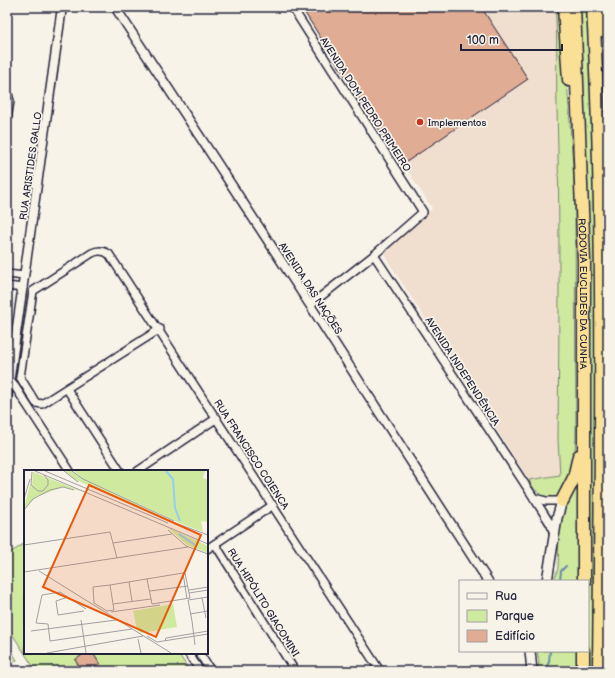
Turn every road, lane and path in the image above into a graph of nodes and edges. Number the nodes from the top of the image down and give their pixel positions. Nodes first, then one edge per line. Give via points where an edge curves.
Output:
1 (62, 7) edge
2 (115, 7) edge
3 (292, 7) edge
4 (564, 7) edge
5 (574, 7) edge
6 (593, 7) edge
7 (602, 7) edge
8 (8, 95) edge
9 (599, 114) junction
10 (7, 120) edge
11 (582, 197) junction
12 (374, 255) junction
13 (7, 274) edge
14 (24, 276) junction
15 (7, 286) edge
16 (22, 288) junction
17 (310, 304) junction
18 (160, 329) junction
19 (602, 373) junction
20 (10, 379) junction
21 (67, 389) junction
22 (7, 398) edge
23 (217, 418) junction
24 (583, 435) junction
25 (608, 438) edge
26 (69, 470) edge
27 (119, 470) edge
28 (139, 470) edge
29 (534, 498) junction
30 (562, 501) junction
31 (273, 505) junction
32 (554, 535) junction
33 (215, 544) junction
34 (208, 549) edge
35 (487, 580) edge
36 (546, 580) edge
37 (584, 580) edge
38 (530, 652) edge
39 (583, 652) edge
40 (189, 654) edge
41 (200, 654) edge
42 (200, 671) edge
43 (211, 671) edge
44 (295, 671) edge
45 (380, 671) edge
46 (532, 671) edge
47 (583, 671) edge
48 (599, 671) edge

1 - 14 street, RUA ARISTIDES GALLO
2 - 17 street, AVENIDA DAS NAÇÕES
3 - 12 street, AVENIDA DOM PEDRO PRIMEIRO via 423,212
4 - 11 highway via 570,97
5 - 11 highway, RODOVIA EUCLIDES DA CUNHA
6 - 9 highway, RODOVIA EUCLIDES DA CUNHA
7 - 9 highway
8 - 10 street
9 - 19 highway, RODOVIA EUCLIDES DA CUNHA
11 - 24 highway, RODOVIA EUCLIDES DA CUNHA
12 - 17 street
12 - 29 street, AVENIDA INDEPENDÊNCIA
13 - 14 street
14 - 16 street, RUA ARISTIDES GALLO
15 - 16 street
16 - 20 street, RUA ARISTIDES GALLO
17 - 35 street, AVENIDA DAS NAÇÕES
18 - 21 street
18 - 21 street, RUA FRANCISCO COIENCA via 113,259 104,251 97,250 33,291 20,377 39,404 46,403
18 - 23 street, RUA FRANCISCO COIENCA
19 - 25 highway
19 - 48 highway, RODOVIA EUCLIDES DA CUNHA
20 - 22 street, RUA ARISTIDES GALLO
20 - 26 street
21 - 27 street
23 - 28 street
23 - 31 street, RUA FRANCISCO COIENCA
24 - 30 highway via 574,478
24 - 37 highway, RODOVIA EUCLIDES DA CUNHA
29 - 30 street
29 - 32 street, AVENIDA INDEPENDÊNCIA via 551,525
30 - 32 main road
31 - 33 street
31 - 45 street, RUA FRANCISCO COIENCA
32 - 36 main road
33 - 34 street
33 - 44 street, RUA HIPÓLITO GIACOMINI
38 - 46 main road
39 - 47 highway
40 - 42 street
41 - 43 street

